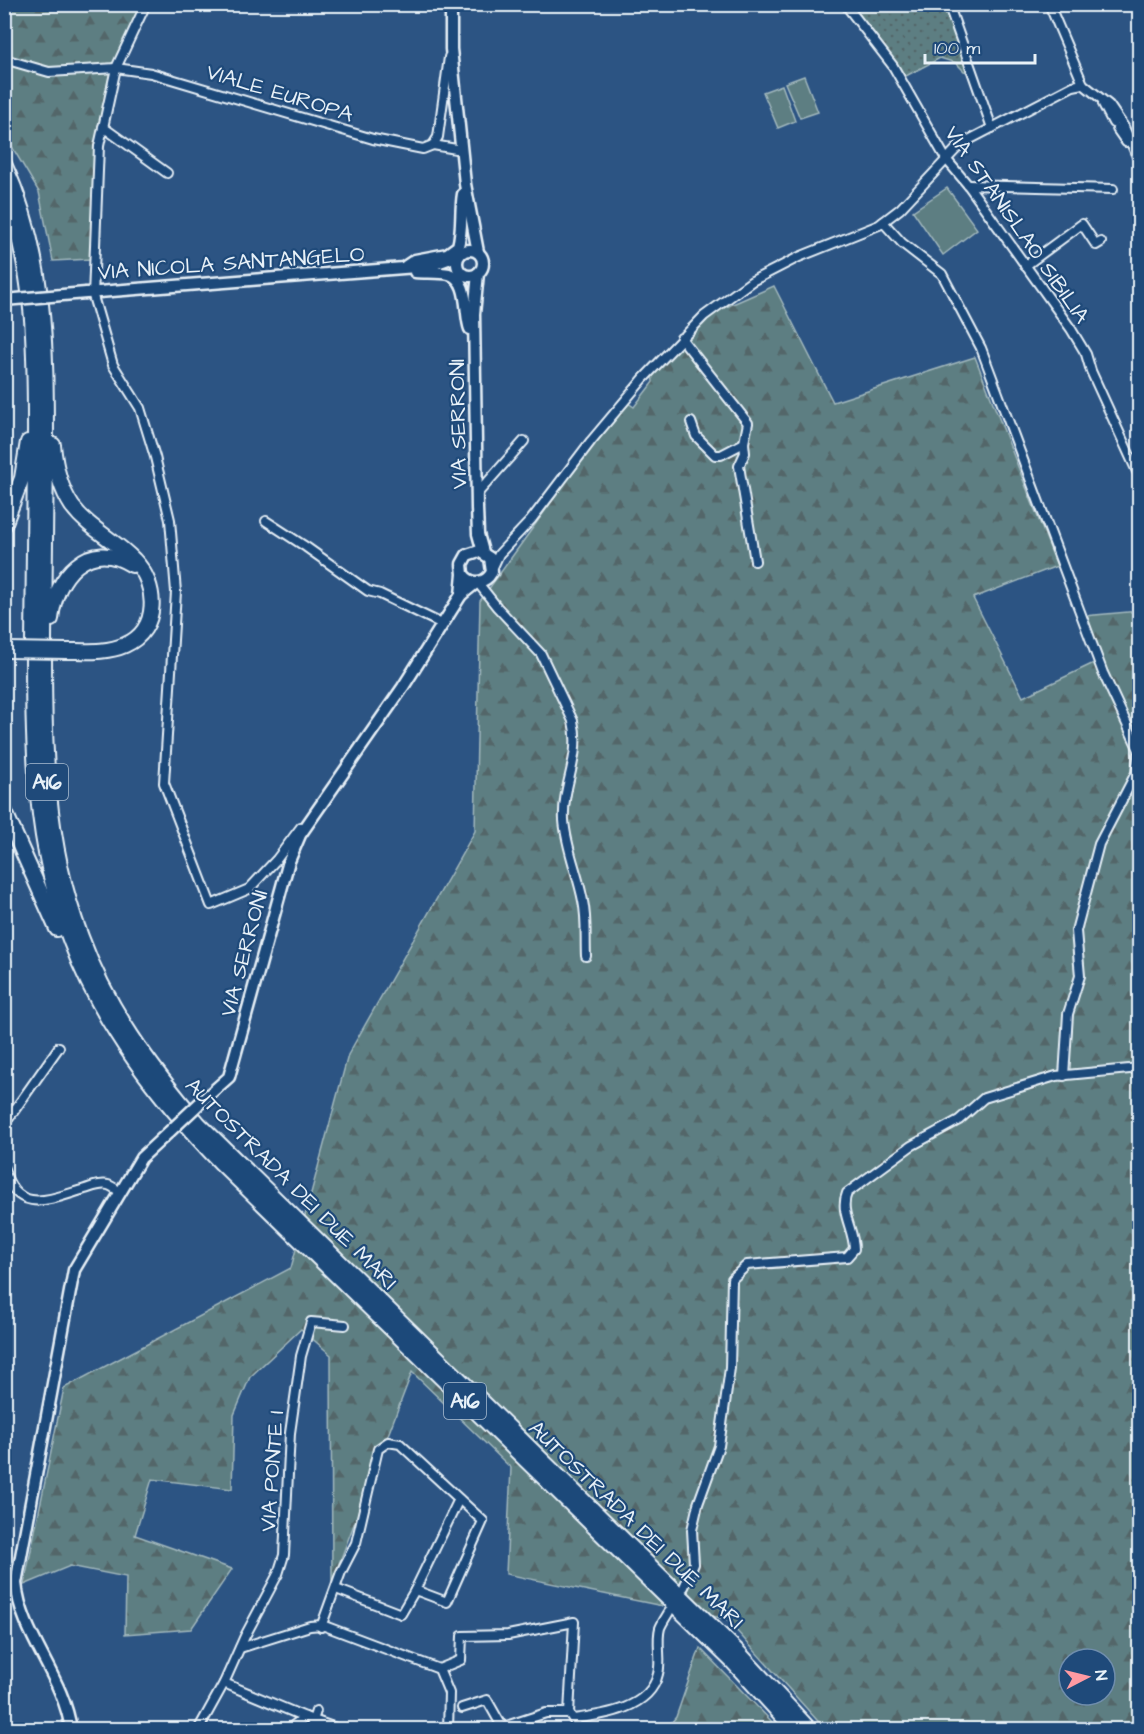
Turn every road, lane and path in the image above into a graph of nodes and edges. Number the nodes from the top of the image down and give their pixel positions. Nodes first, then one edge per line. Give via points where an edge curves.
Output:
1 (146, 4) edge
2 (451, 4) edge
3 (845, 4) edge
4 (951, 4) edge
5 (1049, 4) edge
6 (451, 48) junction
7 (4, 59) edge
8 (116, 68) junction
9 (1083, 84) junction
10 (1093, 91) junction
11 (103, 127) junction
12 (992, 128) junction
13 (433, 145) junction
14 (462, 150) junction
15 (1133, 150) junction
16 (946, 159) junction
17 (1140, 163) edge
18 (4, 164) edge
19 (167, 172) dead end
20 (465, 184) junction
21 (968, 185) junction
22 (1113, 189) dead end
23 (11, 192) edge
24 (469, 212) junction
25 (883, 222) junction
26 (1101, 242) dead end
27 (478, 252) junction
28 (462, 253) junction
29 (25, 264) junction
30 (429, 266) junction
31 (1025, 266) junction
32 (404, 268) junction
33 (462, 273) junction
34 (478, 273) junction
35 (90, 293) junction
36 (4, 300) edge
37 (474, 314) junction
38 (681, 338) junction
39 (475, 343) junction
40 (692, 422) dead end
41 (524, 441) dead end
42 (744, 442) junction
43 (1139, 479) edge
44 (477, 494) junction
45 (266, 521) dead end
46 (4, 525) edge
47 (478, 534) junction
48 (471, 553) junction
49 (485, 553) junction
50 (499, 554) junction
51 (755, 561) dead end
52 (493, 567) junction
53 (464, 574) junction
54 (145, 576) junction
55 (482, 584) junction
56 (460, 595) junction
57 (442, 624) junction
58 (6, 650) edge
59 (4, 810) edge
60 (52, 830) junction
61 (297, 836) junction
62 (586, 956) dead end
63 (59, 1047) dead end
64 (1140, 1068) edge
65 (1064, 1076) junction
66 (4, 1119) edge
67 (190, 1131) junction
68 (4, 1169) edge
69 (120, 1192) junction
70 (345, 1276) junction
71 (345, 1325) dead end
72 (459, 1499) junction
73 (593, 1518) junction
74 (684, 1587) dead end
75 (336, 1589) junction
76 (415, 1590) junction
77 (669, 1612) dead end
78 (322, 1626) junction
79 (240, 1648) junction
80 (441, 1673) junction
81 (224, 1683) junction
82 (462, 1708) dead end
83 (316, 1711) dead end
84 (571, 1716) junction
85 (309, 1718) junction
86 (504, 1728) edge
87 (71, 1730) edge
88 (198, 1730) edge
89 (287, 1730) edge
90 (310, 1730) edge
91 (341, 1730) edge
92 (448, 1730) edge
93 (580, 1730) edge
94 (795, 1730) edge
95 (810, 1730) edge

1 - 8 street
2 - 6 main road
3 - 16 street, VIA STANISLAO SIBILIA via 893,66
4 - 12 street
5 - 9 street
6 - 13 street via 442,120
6 - 14 main road
7 - 8 street, VIALE EUROPA via 49,72
8 - 11 street
8 - 13 street, VIALE EUROPA via 151,73 373,139 423,149
9 - 10 street
9 - 12 street
10 - 15 street
10 - 15 street via 1124,127
11 - 19 street
11 - 35 street
12 - 16 street via 969,139
13 - 14 street, VIALE EUROPA
14 - 20 main road
15 - 17 street
16 - 21 street, VIA STANISLAO SIBILIA
16 - 25 street
18 - 23 highway, AUTOSTRADA DEI DUE MARI / A16
20 - 24 main road
20 - 32 main road via 458,246 447,254 415,260
21 - 22 street
21 - 31 street, VIA STANISLAO SIBILIA
23 - 29 highway, AUTOSTRADA DEI DUE MARI / A16
23 - 54 highway via 34,234 46,284 52,438 59,478 78,513 135,560
23 - 60 highway, AUTOSTRADA DEI DUE MARI / A16 via 36,262 45,340 44,742
24 - 27 main road
24 - 28 main road
25 - 38 street via 800,256 752,281
25 - 65 street via 902,243 942,274 981,348 1103,673 1139,750 1136,773 1099,844 1076,932 1080,976 1068,1014
26 - 31 street via 1096,245 1082,224
27 - 28 main road, VIA NICOLA SANTANGELO
27 - 34 main road via 483,263
28 - 30 main road, VIA NICOLA SANTANGELO
28 - 33 main road via 457,263
29 - 46 highway via 28,435 22,478
29 - 67 highway, AUTOSTRADA DEI DUE MARI / A16 via 35,382 33,721 35,775 46,856 60,911 97,1000 146,1077
30 - 32 main road, VIA NICOLA SANTANGELO
30 - 33 main road
31 - 43 street, VIA STANISLAO SIBILIA via 1086,354
32 - 35 main road, VIA NICOLA SANTANGELO
32 - 39 main road via 453,276 462,286
33 - 34 main road
33 - 37 main road via 469,285
34 - 37 main road
35 - 36 main road, VIA NICOLA SANTANGELO, bridge
35 - 61 street via 113,365 140,408 170,520 176,592 164,783 211,905 249,889
37 - 39 main road, VIA SERRONI
38 - 42 street via 746,420
38 - 50 street
39 - 44 main road, VIA SERRONI
40 - 42 street via 696,436 715,454 721,455
41 - 44 street
42 - 51 street via 745,453 739,466
44 - 47 main road, VIA SERRONI
45 - 57 street via 368,591
47 - 48 main road, VIA SERRONI
47 - 49 main road, VIA SERRONI
48 - 49 main road
48 - 53 main road, VIA SERRONI via 462,564
49 - 50 street
49 - 52 main road, VIA SERRONI
50 - 52 street
52 - 55 main road
53 - 55 main road
53 - 56 main road, VIA SERRONI
54 - 58 highway, bridge via 152,608 148,622 127,645 115,649
54 - 60 highway via 118,557 94,557 69,573 56,596 50,648
55 - 56 main road, VIA SERRONI
55 - 62 street via 497,607 541,654 573,721 576,751 564,821 584,903
56 - 57 main road, VIA SERRONI
57 - 61 main road, VIA SERRONI via 403,687
59 - 67 highway via 78,975 108,1031 141,1080
60 - 70 highway, AUTOSTRADA DEI DUE MARI / A16 via 81,938 137,1045 199,1124
61 - 69 main road, VIA SERRONI, bridge via 229,1077 141,1158
63 - 66 street via 9,1118
64 - 65 street
65 - 74 street via 984,1098 959,1119 911,1146 847,1193 843,1202 854,1249 847,1257 747,1265 732,1279 730,1368 719,1446 698,1504 692,1530 694,1564
67 - 70 highway, AUTOSTRADA DEI DUE MARI / A16
68 - 69 street via 22,1198 61,1197 99,1185
69 - 87 main road, VIA SERRONI via 74,1270 16,1583 22,1613 65,1704
70 - 73 highway, AUTOSTRADA DEI DUE MARI / A16
71 - 79 street, VIA PONTE I via 311,1323 301,1356 290,1433 284,1555
72 - 75 street via 400,1444 388,1442 378,1449 356,1543
72 - 76 street
72 - 76 street via 483,1521 447,1602
73 - 94 highway, AUTOSTRADA DEI DUE MARI / A16
73 - 95 highway, AUTOSTRADA DEI DUE MARI / A16 via 740,1653
75 - 76 street via 401,1614
75 - 78 street
77 - 84 street via 660,1629 658,1674 650,1693 633,1704 600,1715
78 - 79 street via 310,1626
78 - 80 street
79 - 81 street, VIA PONTE I
80 - 84 street via 461,1660 462,1636 508,1635 574,1622
80 - 92 street via 449,1693
81 - 85 street
81 - 88 street, VIA PONTE I
82 - 86 street via 487,1700
83 - 85 street
84 - 86 street via 546,1713
84 - 93 street
85 - 89 street
85 - 90 street
85 - 91 street

